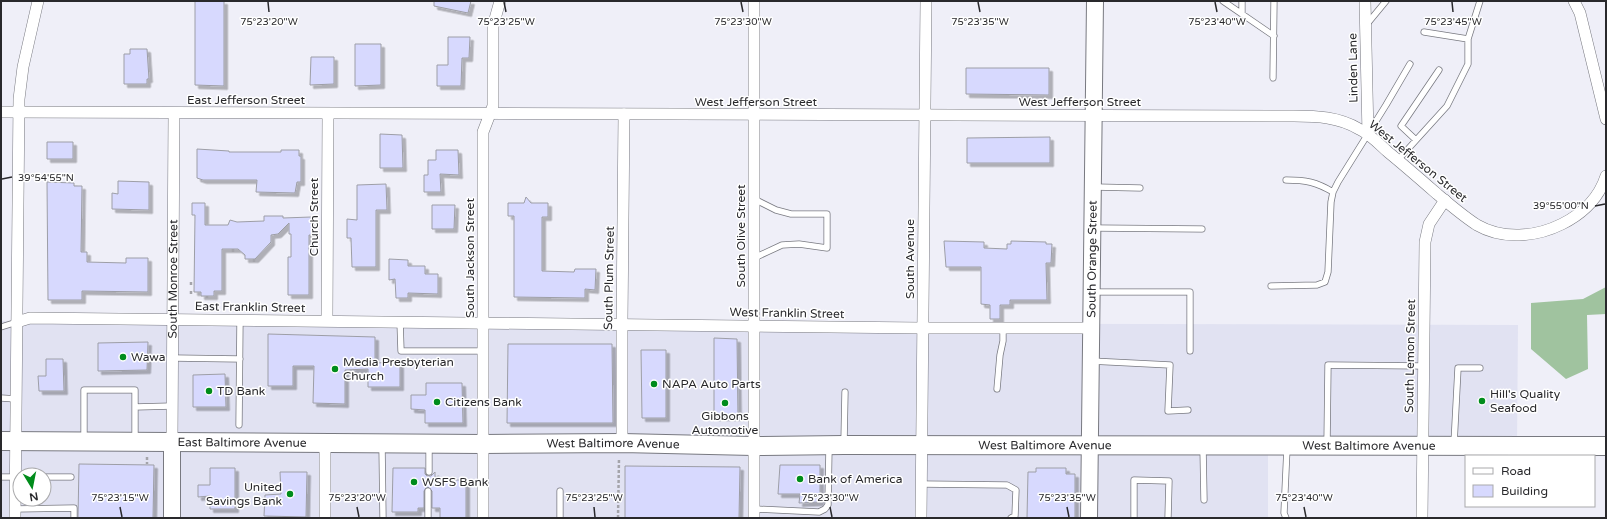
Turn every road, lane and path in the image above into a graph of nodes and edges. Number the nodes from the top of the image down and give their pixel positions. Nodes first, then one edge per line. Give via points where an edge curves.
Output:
1 (38, 1) edge
2 (500, 1) edge
3 (754, 1) edge
4 (926, 1) edge
5 (1095, 1) edge
6 (1223, 1) edge
7 (1242, 1) edge
8 (1274, 1) edge
9 (1365, 1) edge
10 (1386, 1) edge
11 (1480, 1) edge
12 (1574, 1) edge
13 (1242, 14) junction
14 (1366, 26) junction
15 (1424, 32) dead end
16 (1274, 36) junction
17 (1468, 39) junction
18 (1410, 64) dead end
19 (1439, 70) dead end
20 (1273, 78) dead end
21 (1, 112) edge
22 (19, 112) junction
23 (174, 113) junction
24 (328, 114) junction
25 (490, 114) junction
26 (624, 114) junction
27 (754, 115) junction
28 (924, 115) junction
29 (1093, 115) junction
30 (1606, 119) edge
31 (1368, 135) junction
32 (1416, 140) junction
33 (1398, 160) junction
34 (1606, 176) edge
35 (1286, 180) dead end
36 (1092, 187) junction
37 (1140, 188) dead end
38 (1333, 192) junction
39 (754, 199) junction
40 (1445, 200) junction
41 (1092, 228) junction
42 (1202, 229) dead end
43 (754, 258) junction
44 (191, 280) dead end
45 (191, 285) dead end
46 (1271, 286) dead end
47 (191, 289) dead end
48 (1092, 292) junction
49 (191, 294) dead end
50 (173, 319) junction
51 (240, 320) junction
52 (327, 320) junction
53 (400, 321) junction
54 (17, 322) junction
55 (483, 322) junction
56 (622, 323) junction
57 (754, 325) junction
58 (1, 327) edge
59 (922, 328) junction
60 (1003, 328) junction
61 (1091, 328) junction
62 (483, 351) junction
63 (1190, 351) dead end
64 (173, 358) junction
65 (240, 359) junction
66 (1091, 361) junction
67 (1423, 366) junction
68 (1480, 368) dead end
69 (997, 389) dead end
70 (845, 392) dead end
71 (1, 398) edge
72 (16, 399) junction
73 (172, 406) junction
74 (135, 407) junction
75 (1188, 410) dead end
76 (239, 425) dead end
77 (9, 441) edge
78 (84, 442) junction
79 (134, 442) junction
80 (172, 443) junction
81 (325, 443) junction
82 (429, 443) junction
83 (382, 444) junction
84 (483, 444) junction
85 (836, 445) junction
86 (921, 445) junction
87 (753, 446) junction
88 (1090, 446) junction
89 (1203, 446) junction
90 (1287, 446) junction
91 (1327, 446) junction
92 (1422, 446) junction
93 (1454, 446) junction
94 (1606, 446) edge
95 (621, 450) junction
96 (147, 456) dead end
97 (147, 464) dead end
98 (16, 467) edge
99 (429, 472) dead end
100 (1, 477) edge
101 (12, 477) edge
102 (52, 477) edge
103 (72, 478) dead end
104 (921, 484) junction
105 (428, 491) dead end
106 (560, 491) dead end
107 (1204, 500) dead end
108 (15, 514) edge
109 (754, 514) edge
110 (74, 518) edge
111 (172, 518) edge
112 (325, 518) edge
113 (383, 518) edge
114 (428, 518) edge
115 (483, 518) edge
116 (560, 518) edge
117 (618, 518) edge
118 (921, 518) edge
119 (1011, 518) edge
120 (1089, 518) edge
121 (1134, 518) edge
122 (1168, 518) edge
123 (1286, 518) edge
124 (1422, 518) edge

1 - 22 street via 20,82
2 - 25 street, South Jackson Street via 493,26 494,98
3 - 27 street, South Olive Street
4 - 28 street, South Avenue
5 - 29 main road, South Orange Street
6 - 13 lane
7 - 13 lane
8 - 16 lane
9 - 14 street, Linden Lane
10 - 14 lane
11 - 17 lane
12 - 30 street via 1580,13
13 - 16 lane
14 - 31 street, Linden Lane
15 - 17 lane
16 - 20 lane
17 - 32 lane via 1468,64 1447,106
18 - 31 lane
19 - 32 lane via 1401,126
21 - 22 street, East Jefferson Street
22 - 23 street, East Jefferson Street
22 - 54 street
23 - 24 street, East Jefferson Street
23 - 50 street, South Monroe Street
24 - 25 street, East Jefferson Street
24 - 52 street, Church Street
25 - 26 street, West Jefferson Street
25 - 55 street, South Jackson Street via 483,132
26 - 27 street, West Jefferson Street
26 - 56 street, South Plum Street
27 - 28 street, West Jefferson Street
27 - 39 street, South Olive Street
28 - 29 street, West Jefferson Street
28 - 59 street, South Avenue
29 - 31 street, West Jefferson Street via 1326,117 1350,124
29 - 36 main road, South Orange Street
31 - 33 street, West Jefferson Street
31 - 38 lane
32 - 33 lane
33 - 40 street, West Jefferson Street
34 - 40 street, West Jefferson Street via 1597,194 1582,212 1559,226 1533,234 1518,236 1490,230 1478,225
35 - 38 lane via 1305,180 1320,184
36 - 37 lane
36 - 41 main road, South Orange Street
38 - 46 lane via 1328,272 1325,282 1317,285
39 - 43 street, South Olive Street
39 - 43 lane via 791,214 827,214 827,248 800,244 782,245
40 - 67 street, South Lemon Street via 1432,217 1426,232
41 - 42 lane
41 - 48 main road, South Orange Street
43 - 57 street, South Olive Street
44 - 45 path
47 - 49 path
48 - 61 main road, South Orange Street
48 - 63 lane via 1190,292
50 - 51 street, East Franklin Street
50 - 54 street, East Franklin Street via 30,318
50 - 64 street, South Monroe Street
51 - 52 street, East Franklin Street
51 - 65 lane
52 - 53 street, East Franklin Street
53 - 55 street, East Franklin Street
53 - 62 lane via 401,351
54 - 58 lane
54 - 72 street
55 - 56 street, West Franklin Street
55 - 62 street, South Jackson Street
56 - 57 street, West Franklin Street
56 - 95 street, South Plum Street
57 - 59 street, West Franklin Street
57 - 87 street, South Olive Street
59 - 60 street, West Franklin Street
59 - 86 street, South Avenue
60 - 61 street, West Franklin Street
60 - 69 lane
61 - 66 main road, South Orange Street
62 - 84 street, South Jackson Street
64 - 65 lane
64 - 73 street, South Monroe Street
65 - 76 lane
66 - 75 lane via 1170,365 1168,411
66 - 88 main road, South Orange Street
67 - 91 lane via 1328,365
67 - 92 street, South Lemon Street
68 - 93 lane via 1458,368
70 - 85 lane
71 - 72 lane
72 - 77 street
73 - 74 lane
73 - 80 street, South Monroe Street
74 - 78 lane via 135,390 84,390
74 - 79 lane
77 - 78 main road, East Baltimore Avenue
77 - 98 street
78 - 79 main road, East Baltimore Avenue
79 - 80 main road, East Baltimore Avenue
80 - 81 main road, East Baltimore Avenue
80 - 111 main road, South Monroe Street
81 - 83 main road, East Baltimore Avenue
81 - 112 street
82 - 83 main road, East Baltimore Avenue
82 - 84 main road, East Baltimore Avenue
82 - 99 lane
83 - 113 lane
84 - 95 main road, West Baltimore Avenue
84 - 115 street, South Jackson Street
85 - 86 main road, West Baltimore Avenue
85 - 87 main road, West Baltimore Avenue
85 - 109 lane via 828,505 825,509 819,512
86 - 88 main road, West Baltimore Avenue
86 - 104 street, South Avenue
87 - 95 main road, West Baltimore Avenue
87 - 109 street, South Olive Street
88 - 89 main road, West Baltimore Avenue
88 - 120 main road, South Orange Street
89 - 90 main road, West Baltimore Avenue
89 - 107 lane
90 - 91 main road, West Baltimore Avenue
90 - 123 lane via 1284,513
91 - 92 main road, West Baltimore Avenue
92 - 93 main road, West Baltimore Avenue
92 - 124 street, South Lemon Street
93 - 94 main road, West Baltimore Avenue
95 - 117 path
96 - 97 path
100 - 101 lane
102 - 103 lane
104 - 118 street, South Avenue
104 - 119 lane via 1007,485 1016,490 1015,516
105 - 114 lane
106 - 116 lane
108 - 110 lane via 74,508
121 - 122 lane via 1134,480 1169,481

